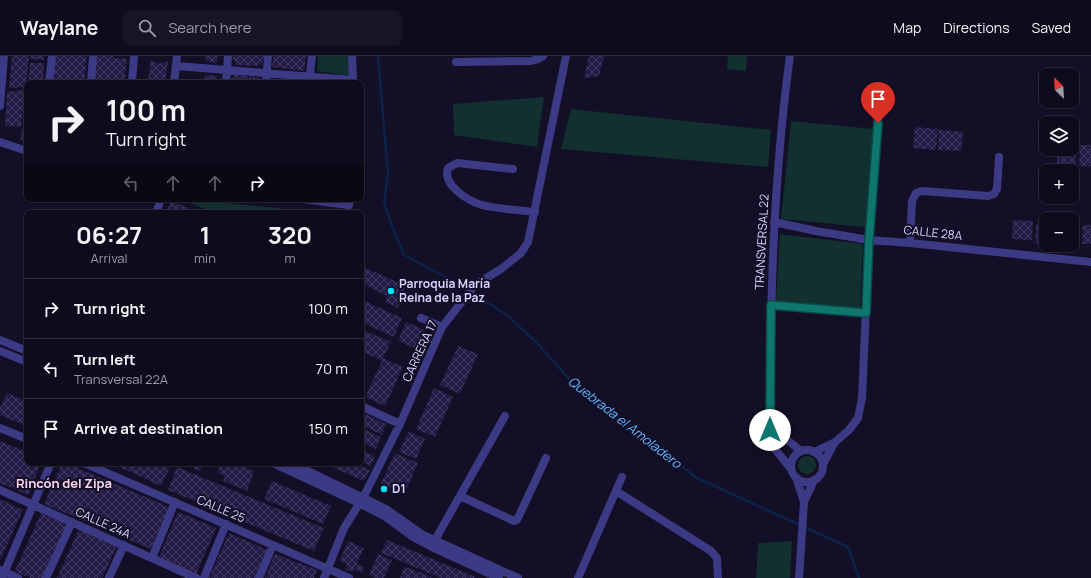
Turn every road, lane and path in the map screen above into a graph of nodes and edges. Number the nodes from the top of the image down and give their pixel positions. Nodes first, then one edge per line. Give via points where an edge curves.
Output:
1 (4, 56) edge
2 (52, 56) edge
3 (93, 56) edge
4 (134, 56) edge
5 (177, 56) edge
6 (228, 56) edge
7 (268, 56) edge
8 (312, 56) edge
9 (352, 56) edge
10 (543, 56) edge
11 (566, 56) edge
12 (790, 56) edge
13 (456, 62) dead end
14 (176, 66) junction
15 (228, 70) junction
16 (267, 73) junction
17 (49, 80) edge
18 (91, 80) edge
19 (132, 80) edge
20 (174, 80) edge
21 (226, 80) edge
22 (266, 80) edge
23 (309, 80) edge
24 (353, 80) edge
25 (0, 106) edge
26 (879, 108) dead end
27 (0, 142) edge
28 (24, 150) edge
29 (999, 157) dead end
30 (513, 169) dead end
31 (535, 212) junction
32 (774, 222) junction
33 (869, 240) junction
34 (910, 243) junction
35 (1091, 262) edge
36 (771, 305) junction
37 (866, 313) junction
38 (421, 318) dead end
39 (442, 327) junction
40 (0, 340) edge
41 (24, 350) edge
42 (0, 351) edge
43 (24, 361) edge
44 (364, 407) edge
45 (505, 416) dead end
46 (400, 424) junction
47 (0, 428) edge
48 (770, 430) junction
49 (24, 438) edge
50 (835, 442) junction
51 (801, 451) junction
52 (814, 452) junction
53 (546, 458) dead end
54 (823, 464) junction
55 (50, 466) edge
56 (91, 466) edge
57 (280, 466) edge
58 (298, 466) edge
59 (791, 469) junction
60 (622, 477) dead end
61 (796, 477) junction
62 (814, 480) junction
63 (0, 490) edge
64 (616, 491) junction
65 (460, 496) junction
66 (361, 500) junction
67 (175, 502) junction
68 (804, 502) junction
69 (34, 505) junction
70 (72, 522) junction
71 (226, 524) junction
72 (435, 540) junction
73 (273, 545) junction
74 (124, 546) junction
75 (152, 558) junction
76 (328, 569) junction
77 (2, 574) edge
78 (18, 578) edge
79 (46, 578) edge
80 (109, 578) edge
81 (196, 578) edge
82 (204, 578) edge
83 (259, 578) edge
84 (324, 578) edge
85 (349, 578) edge
86 (499, 578) edge
87 (518, 578) edge
88 (578, 578) edge
89 (718, 578) edge
90 (800, 578) edge

1 - 25 street
2 - 17 street
3 - 18 street
4 - 19 street
5 - 14 street
6 - 15 street
7 - 16 street
8 - 23 street
9 - 24 street
10 - 13 street via 531,61
11 - 31 street, CARRERA 17
12 - 32 street, TRANSVERSAL 22
14 - 15 street
14 - 20 street
15 - 16 street
15 - 21 street
16 - 22 street
16 - 23 street
26 - 33 street
27 - 28 street
29 - 34 street via 997,189 994,194 988,196 922,191 916,193 912,201
30 - 31 street via 457,163 448,168 446,173 452,186 473,201 483,205
31 - 39 street, CARRERA 17 via 528,242 521,253 475,285
32 - 33 street, CALLE 28A
32 - 36 street, TRANSVERSAL 22
33 - 34 street, CALLE 28A
33 - 37 street
34 - 35 street, CALLE 28A
36 - 37 street
36 - 48 street, TRANSVERSAL 22
37 - 50 street via 862,398 858,418
38 - 39 street
39 - 46 street, CARRERA 17
40 - 41 street
42 - 43 street
44 - 46 street
45 - 65 street
46 - 66 street, CARRERA 17
47 - 49 street
48 - 51 street via 781,435
48 - 59 street, TRANSVERSAL 22 via 771,444
50 - 52 street
50 - 54 street
51 - 52 street
51 - 59 street via 793,458
52 - 54 street via 819,455
53 - 65 street via 517,520 514,521
54 - 62 street via 821,473
55 - 69 street
56 - 67 street, CALLE 25
57 - 66 street
58 - 66 street
59 - 61 street
60 - 64 street
61 - 62 street via 805,481
61 - 68 street
62 - 68 street
63 - 69 street, CALLE 24A
64 - 88 street
64 - 89 street via 711,551 717,558
65 - 72 street
66 - 72 street via 386,509 423,535
66 - 76 street, CARRERA 17 via 344,528
66 - 86 street via 432,548
67 - 71 street, CALLE 25
67 - 75 street
68 - 90 street
69 - 70 street, CALLE 24A
69 - 77 street
70 - 74 street, CALLE 24A
70 - 79 street
71 - 73 street, CALLE 25
71 - 82 street
72 - 87 street
73 - 76 street, CALLE 25
73 - 83 street
74 - 75 street, CALLE 24A
74 - 80 street
75 - 81 street, CALLE 24A
76 - 84 street, CARRERA 17
76 - 85 street, CALLE 25
77 - 78 street

